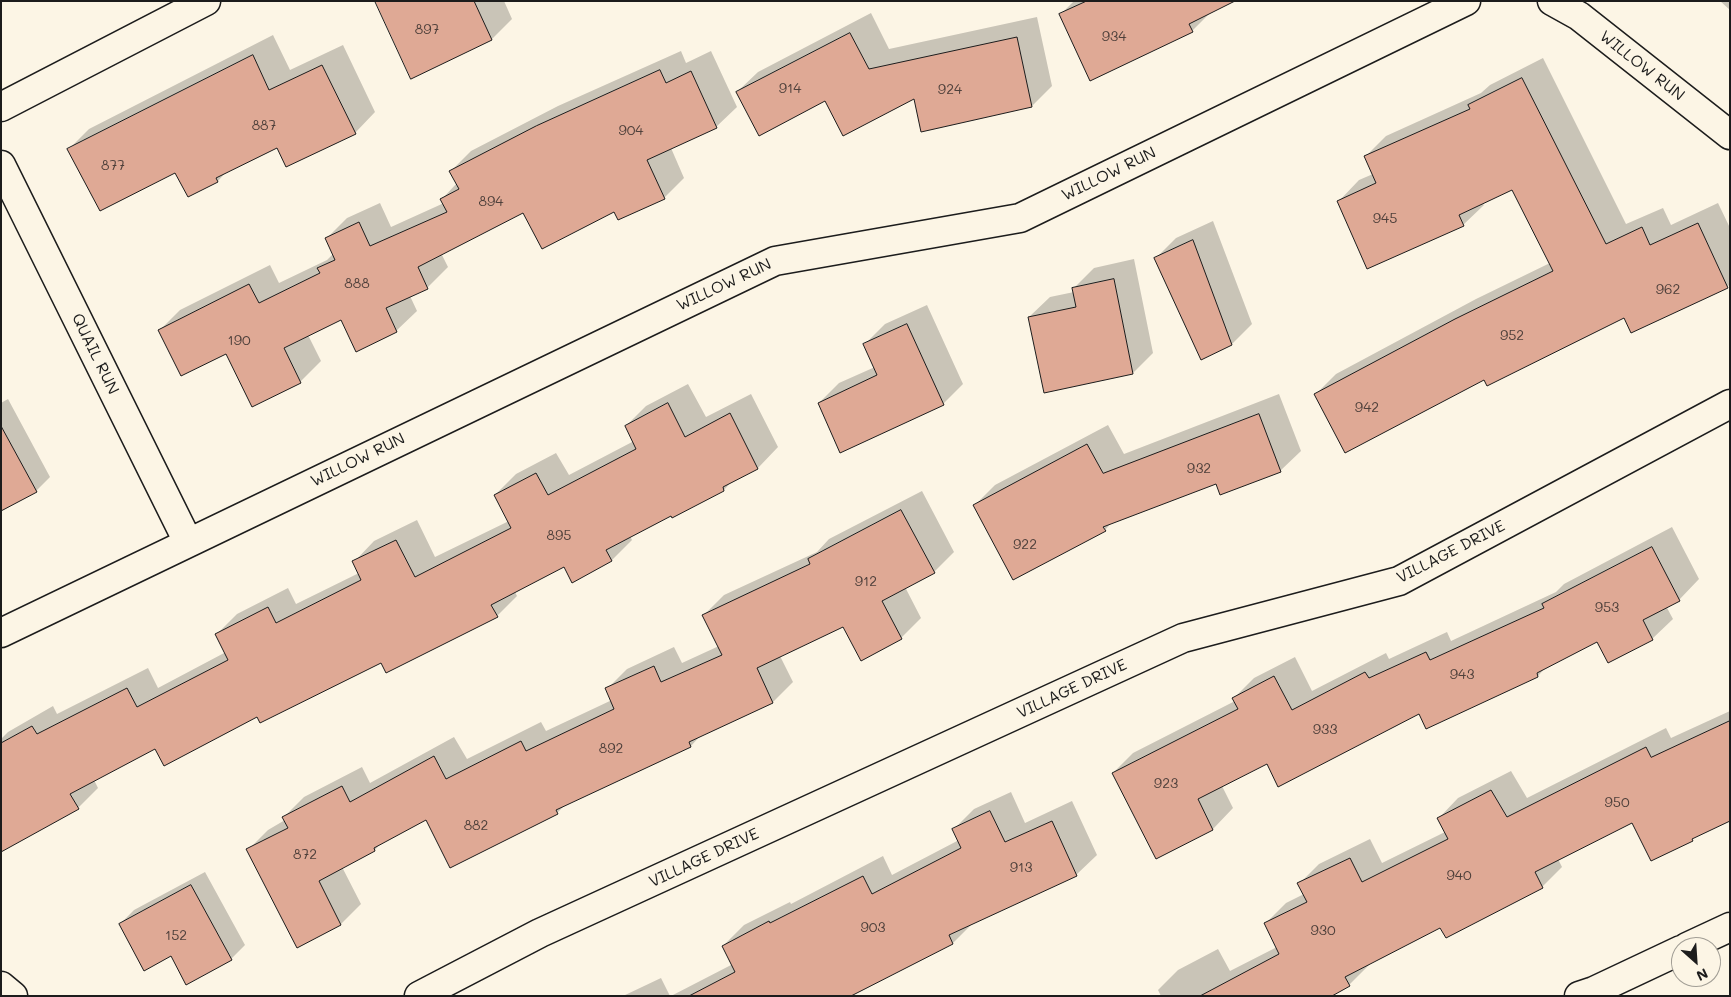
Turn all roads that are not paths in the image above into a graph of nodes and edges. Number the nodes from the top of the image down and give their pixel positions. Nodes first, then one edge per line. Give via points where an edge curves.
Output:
1 (206, 1) edge
2 (1466, 1) edge
3 (1552, 1) edge
4 (1, 107) edge
5 (1730, 135) edge
6 (1, 166) edge
7 (1730, 404) edge
8 (188, 542) junction
9 (1, 633) edge
10 (1730, 927) edge
11 (1708, 937) edge
12 (1671, 955) edge
13 (1, 986) edge
14 (13, 996) edge
15 (419, 996) edge
16 (1579, 996) edge

1 - 4 street
2 - 8 street, WILLOW RUN via 1020,218 775,261
3 - 5 street, WILLOW RUN via 1579,16
6 - 8 street, QUAIL RUN
7 - 15 street, VILLAGE DRIVE via 1399,582 1184,638 540,933
8 - 9 street, WILLOW RUN
10 - 11 street
12 - 16 street
13 - 14 street

